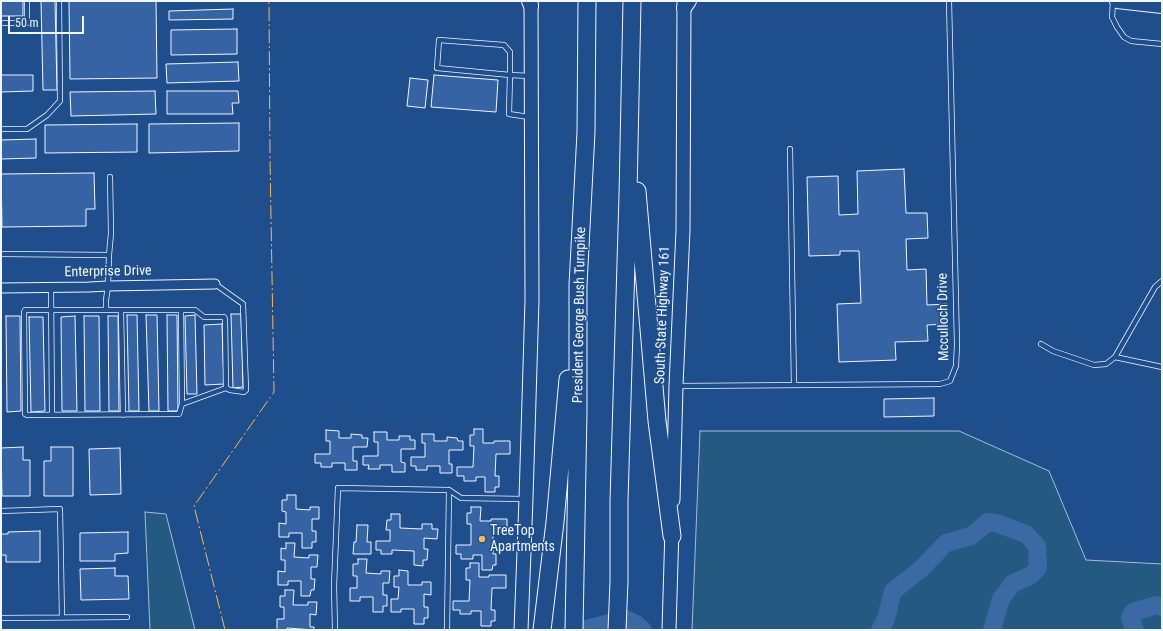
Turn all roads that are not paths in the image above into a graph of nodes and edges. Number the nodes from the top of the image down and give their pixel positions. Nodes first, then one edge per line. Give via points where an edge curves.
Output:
1 (27, 1) edge
2 (59, 1) edge
3 (587, 1) edge
4 (632, 1) edge
5 (948, 1) edge
6 (1113, 1) edge
7 (1116, 1) edge
8 (531, 2) edge
9 (684, 3) edge
10 (1162, 6) edge
11 (1, 23) edge
12 (1162, 44) edge
13 (510, 75) junction
14 (531, 76) junction
15 (531, 117) junction
16 (1, 129) edge
17 (630, 132) junction
18 (790, 149) dead end
19 (110, 177) dead end
20 (1, 254) edge
21 (109, 255) junction
22 (1162, 281) edge
23 (215, 284) joint
24 (578, 285) junction
25 (108, 286) junction
26 (51, 287) junction
27 (1, 288) edge
28 (51, 310) junction
29 (106, 310) junction
30 (122, 310) junction
31 (181, 310) junction
32 (1041, 344) dead end
33 (1115, 357) junction
34 (1162, 367) edge
35 (794, 385) junction
36 (676, 386) junction
37 (226, 388) junction
38 (182, 404) junction
39 (123, 414) junction
40 (52, 415) junction
41 (449, 490) junction
42 (526, 499) junction
43 (1, 511) edge
44 (672, 536) junction
45 (127, 617) dead end
46 (1, 618) edge
47 (62, 618) junction
48 (542, 627) edge
49 (335, 630) edge
50 (447, 630) edge
51 (521, 630) edge
52 (574, 630) edge
53 (617, 630) edge
54 (669, 630) edge

1 - 11 lane via 27,23
2 - 16 lane via 60,101 47,115 27,129
3 - 24 highway, President George Bush Turnpike via 586,132
4 - 17 highway
5 - 35 lane, Mcculloch Drive via 957,345 956,366 950,381 940,384
6 - 12 lane via 1112,17 1124,37 1131,41
7 - 10 main road
8 - 14 main road
9 - 36 main road, South State Highway 161 via 683,230
13 - 13 lane via 436,68 439,40 504,45 510,52
13 - 14 lane
13 - 15 lane via 509,114
14 - 15 main road
15 - 42 main road via 532,300
17 - 44 highway via 657,421
17 - 53 highway
18 - 35 lane
19 - 21 lane
20 - 21 lane
21 - 25 lane
22 - 33 lane via 1154,287
23 - 25 street, Enterprise Drive
23 - 37 lane via 243,304 246,390 241,392
24 - 48 highway
24 - 52 highway, President George Bush Turnpike
25 - 26 street, Enterprise Drive
25 - 29 lane
26 - 27 street, Enterprise Drive
26 - 28 lane
28 - 29 lane
28 - 40 lane
28 - 40 lane via 24,312 25,414
29 - 30 lane
30 - 31 lane
30 - 39 lane
31 - 37 lane via 195,310 204,317 225,319
31 - 38 lane
32 - 33 lane via 1053,351 1094,365 1106,364
33 - 34 lane
35 - 36 lane, Mcculloch Drive
36 - 44 main road, South State Highway 161
37 - 38 lane
38 - 39 lane via 179,414
39 - 40 lane
41 - 42 lane via 461,498
41 - 49 lane via 338,488
41 - 50 lane
42 - 51 main road
43 - 47 lane via 60,509
44 - 54 main road, South State Highway 161
45 - 47 lane
46 - 47 lane

